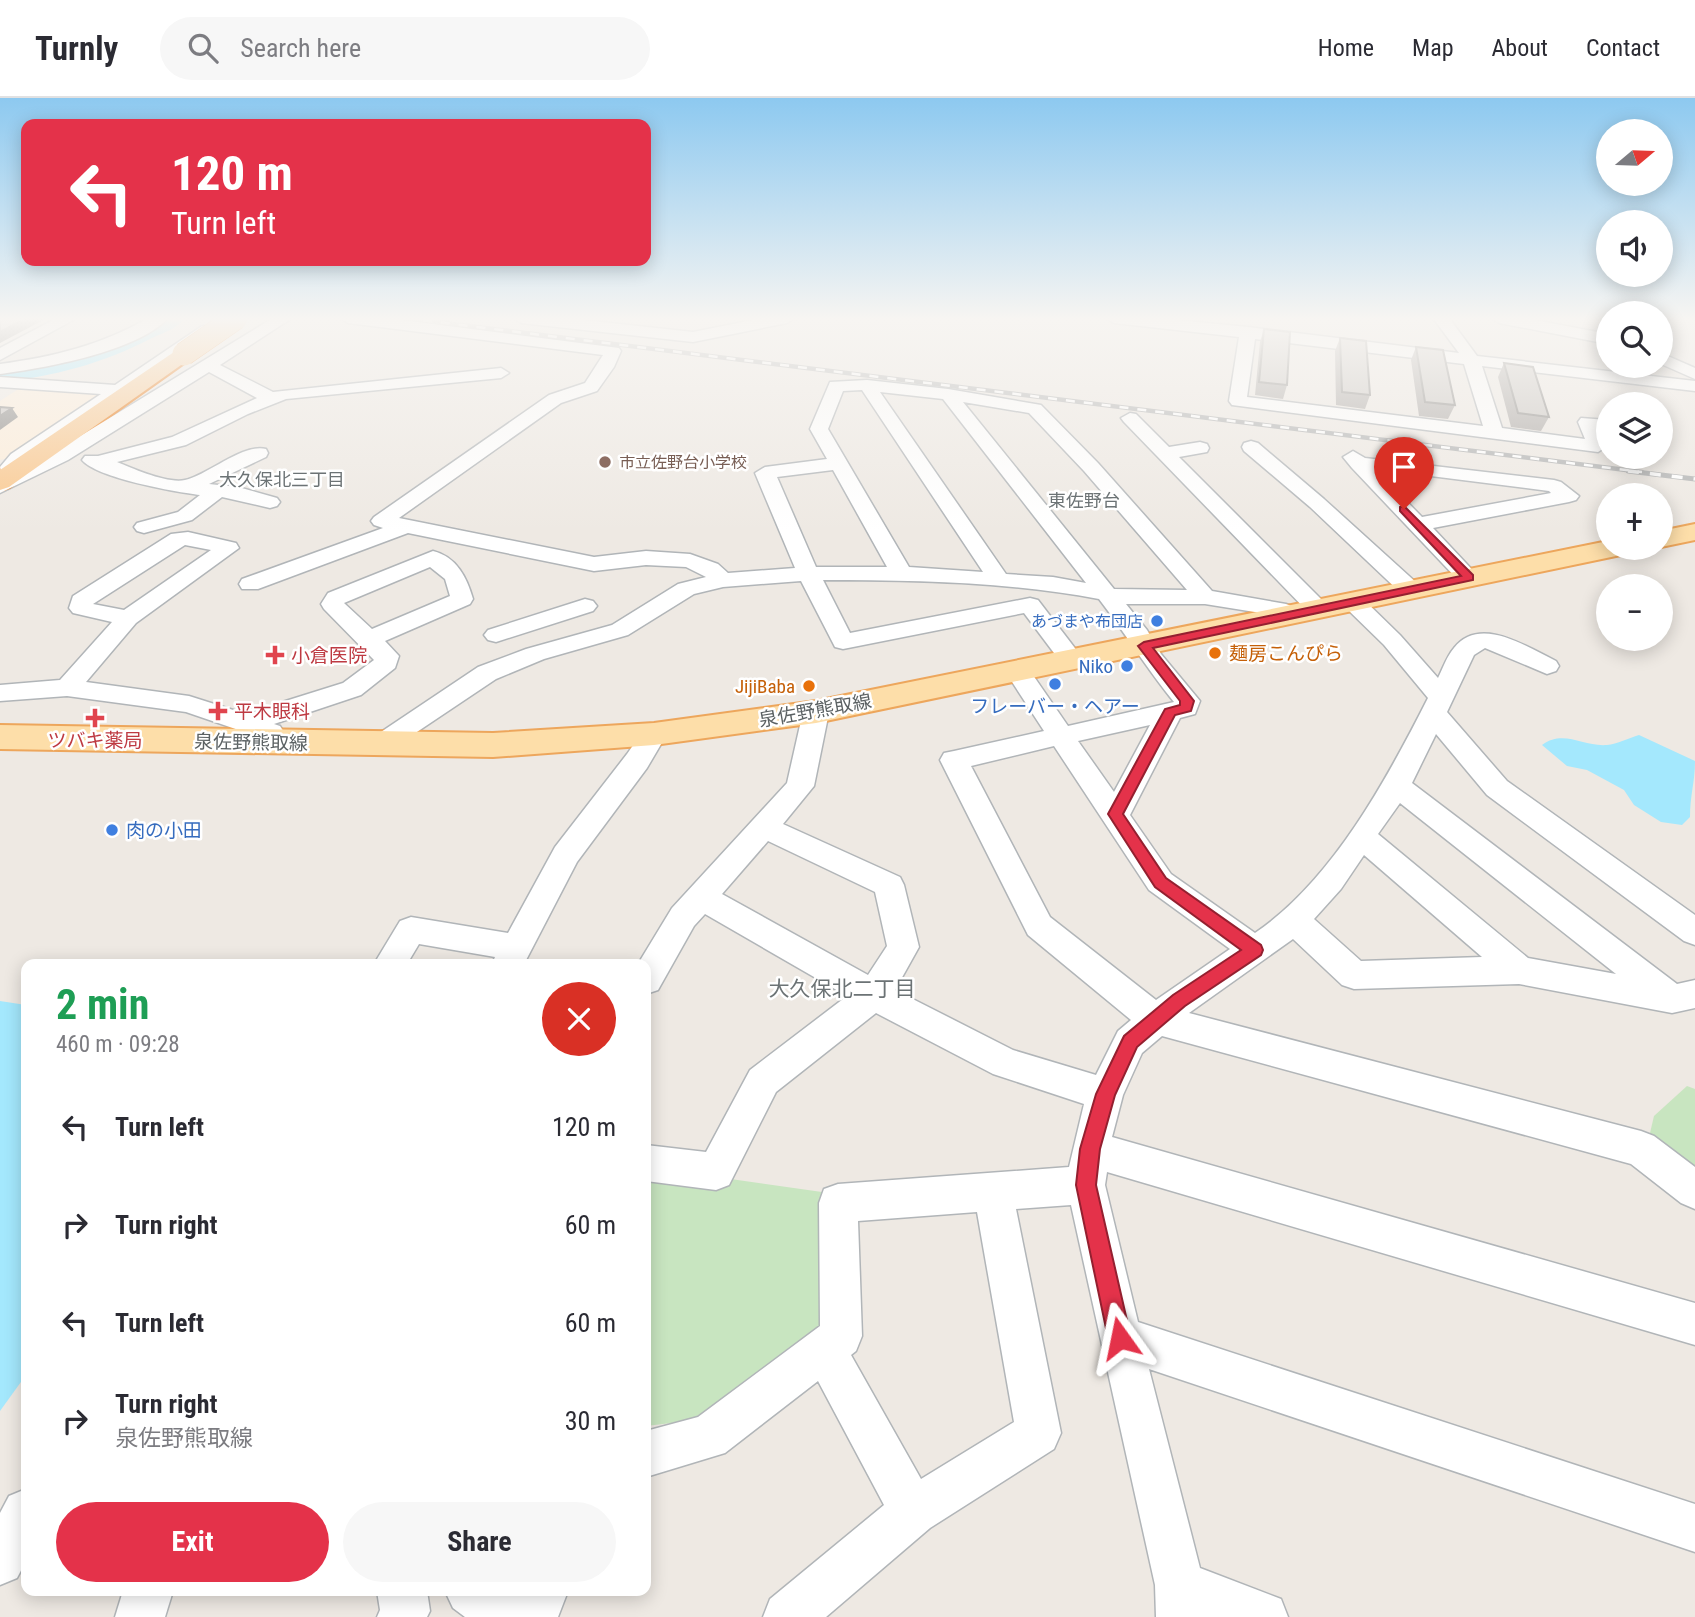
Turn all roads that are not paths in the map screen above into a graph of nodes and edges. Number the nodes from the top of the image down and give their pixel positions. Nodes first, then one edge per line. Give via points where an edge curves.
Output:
1 (103, 389) edge
2 (133, 389) edge
3 (169, 389) edge
4 (254, 389) edge
5 (335, 389) edge
6 (585, 389) edge
7 (835, 389) edge
8 (870, 389) edge
9 (902, 389) edge
10 (1239, 389) edge
11 (1480, 389) edge
12 (118, 390) joint
13 (948, 394) junction
14 (271, 398) junction
15 (1130, 418) dead end
16 (1596, 423) edge
17 (1493, 432) junction
18 (1596, 442) edge
19 (1596, 446) edge
20 (1251, 447) dead end
21 (1200, 448) dead end
22 (259, 453) dead end
23 (1165, 453) junction
24 (61, 456) junction
25 (9, 460) edge
26 (96, 462) junction
27 (839, 463) junction
28 (0, 479) edge
29 (0, 487) edge
30 (186, 487) junction
31 (217, 491) junction
32 (270, 502) dead end
33 (1419, 524) junction
34 (407, 526) junction
35 (144, 527) dead end
36 (1695, 531) edge
37 (1673, 536) edge
38 (1596, 552) edge
39 (902, 573) junction
40 (808, 574) junction
41 (1469, 578) junction
42 (723, 579) junction
43 (999, 580) junction
44 (250, 584) dead end
45 (1411, 590) junction
46 (1106, 593) junction
47 (1205, 597) junction
48 (1353, 602) junction
49 (584, 606) dead end
50 (1307, 612) junction
51 (128, 618) junction
52 (369, 639) junction
53 (1144, 646) junction
54 (535, 653) junction
55 (1072, 660) junction
56 (1547, 666) dead end
57 (1017, 671) junction
58 (67, 688) junction
59 (0, 693) edge
60 (1437, 705) junction
61 (816, 712) junction
62 (1170, 712) junction
63 (264, 733) junction
64 (654, 734) junction
65 (0, 737) edge
66 (1063, 737) junction
67 (381, 744) junction
68 (1397, 786) junction
69 (1116, 814) junction
70 (762, 826) junction
71 (1363, 838) junction
72 (701, 897) junction
73 (1294, 920) junction
74 (1695, 932) edge
75 (1255, 950) junction
76 (512, 956) edge
77 (393, 959) edge
78 (1519, 970) junction
79 (651, 972) edge
80 (874, 995) junction
81 (1684, 996) edge
82 (1156, 1019) junction
83 (1105, 1094) junction
84 (651, 1164) edge
85 (1088, 1167) junction
86 (1695, 1190) edge
87 (993, 1194) junction
88 (1695, 1324) edge
89 (1120, 1338) junction
90 (824, 1348) junction
91 (651, 1453) edge
92 (913, 1511) junction
93 (21, 1522) edge
94 (1695, 1528) edge
95 (0, 1561) edge
96 (146, 1596) edge
97 (403, 1596) edge
98 (478, 1596) edge
99 (541, 1596) edge
100 (1181, 1601) edge
101 (140, 1617) edge
102 (402, 1617) edge
103 (509, 1617) edge
104 (533, 1617) edge
105 (788, 1617) edge
106 (1263, 1617) edge

1 - 12 street
2 - 28 highway, bridge
3 - 24 street
4 - 14 street
5 - 14 street
6 - 34 street via 555,399 381,521
7 - 27 street via 819,429
8 - 43 street
9 - 13 street
10 - 17 street via 1238,401
11 - 17 street
12 - 25 street
13 - 46 street
13 - 47 street via 1035,409
14 - 26 street via 179,441
15 - 23 street
16 - 18 street via 1587,422
17 - 19 street
20 - 45 street
21 - 23 street
22 - 30 street
23 - 50 street
24 - 26 street via 85,456
24 - 29 street
25 - 28 street
26 - 30 street via 147,480
27 - 39 street
27 - 40 street via 765,473
30 - 31 street
31 - 32 street
31 - 35 street via 185,516
33 - 33 street via 1353,457 1553,486 1569,496
33 - 41 street
34 - 42 street via 594,564 646,558 690,561
34 - 44 street
36 - 37 main road
38 - 41 main road, 泉佐野熊取線
39 - 40 street
39 - 43 street
40 - 42 street
40 - 55 street via 843,642 1030,605
41 - 45 main road, 泉佐野熊取線
42 - 54 street via 686,589 620,629
43 - 46 street
45 - 48 main road, 泉佐野熊取線
46 - 47 street via 1157,599
46 - 53 street
47 - 50 street
48 - 50 main road, 泉佐野熊取線
48 - 60 street via 1406,656
49 - 54 street via 507,631
50 - 53 main road, 泉佐野熊取線
51 - 51 street via 228,551 229,548 179,539 81,601 81,608
51 - 58 street
52 - 52 street via 332,604 336,598 433,558 455,576 462,599
52 - 63 street via 387,656 386,663 352,689 269,715
53 - 55 main road, 泉佐野熊取線
53 - 62 street via 1187,701 1186,708
54 - 67 street via 487,673
55 - 57 main road, 泉佐野熊取線
56 - 60 street via 1496,642 1480,640 1464,651
57 - 61 main road, 泉佐野熊取線
57 - 66 street
58 - 59 street
58 - 63 street via 189,704
60 - 68 street
60 - 74 street via 1497,788
61 - 64 main road, 泉佐野熊取線
61 - 70 street via 800,786
62 - 66 street
62 - 69 street
63 - 65 main road, 泉佐野熊取線
63 - 67 main road, 泉佐野熊取線
64 - 67 main road, 泉佐野熊取線 via 493,745
64 - 76 street via 565,855
66 - 69 street
66 - 82 street via 954,760 1039,926
68 - 71 street
68 - 81 street
69 - 75 street via 1160,882
70 - 72 street
70 - 80 street via 889,885 903,947
71 - 73 street
71 - 78 street
72 - 79 street
72 - 80 street
73 - 75 street
73 - 78 street via 1354,975
75 - 82 street
76 - 77 street via 411,930
78 - 81 street
80 - 83 street via 1005,1063
80 - 84 street via 763,1081 716,1172
82 - 83 street via 1130,1042
82 - 86 street via 1641,1149
83 - 85 street
85 - 87 street
85 - 88 street
85 - 89 street
87 - 90 street via 838,1203 841,1336
87 - 92 street via 1038,1433
89 - 94 street
89 - 100 street
90 - 91 street via 709,1437
90 - 92 street
92 - 105 street
93 - 95 street
96 - 101 street
97 - 102 street
98 - 103 street
99 - 104 street
100 - 106 street

